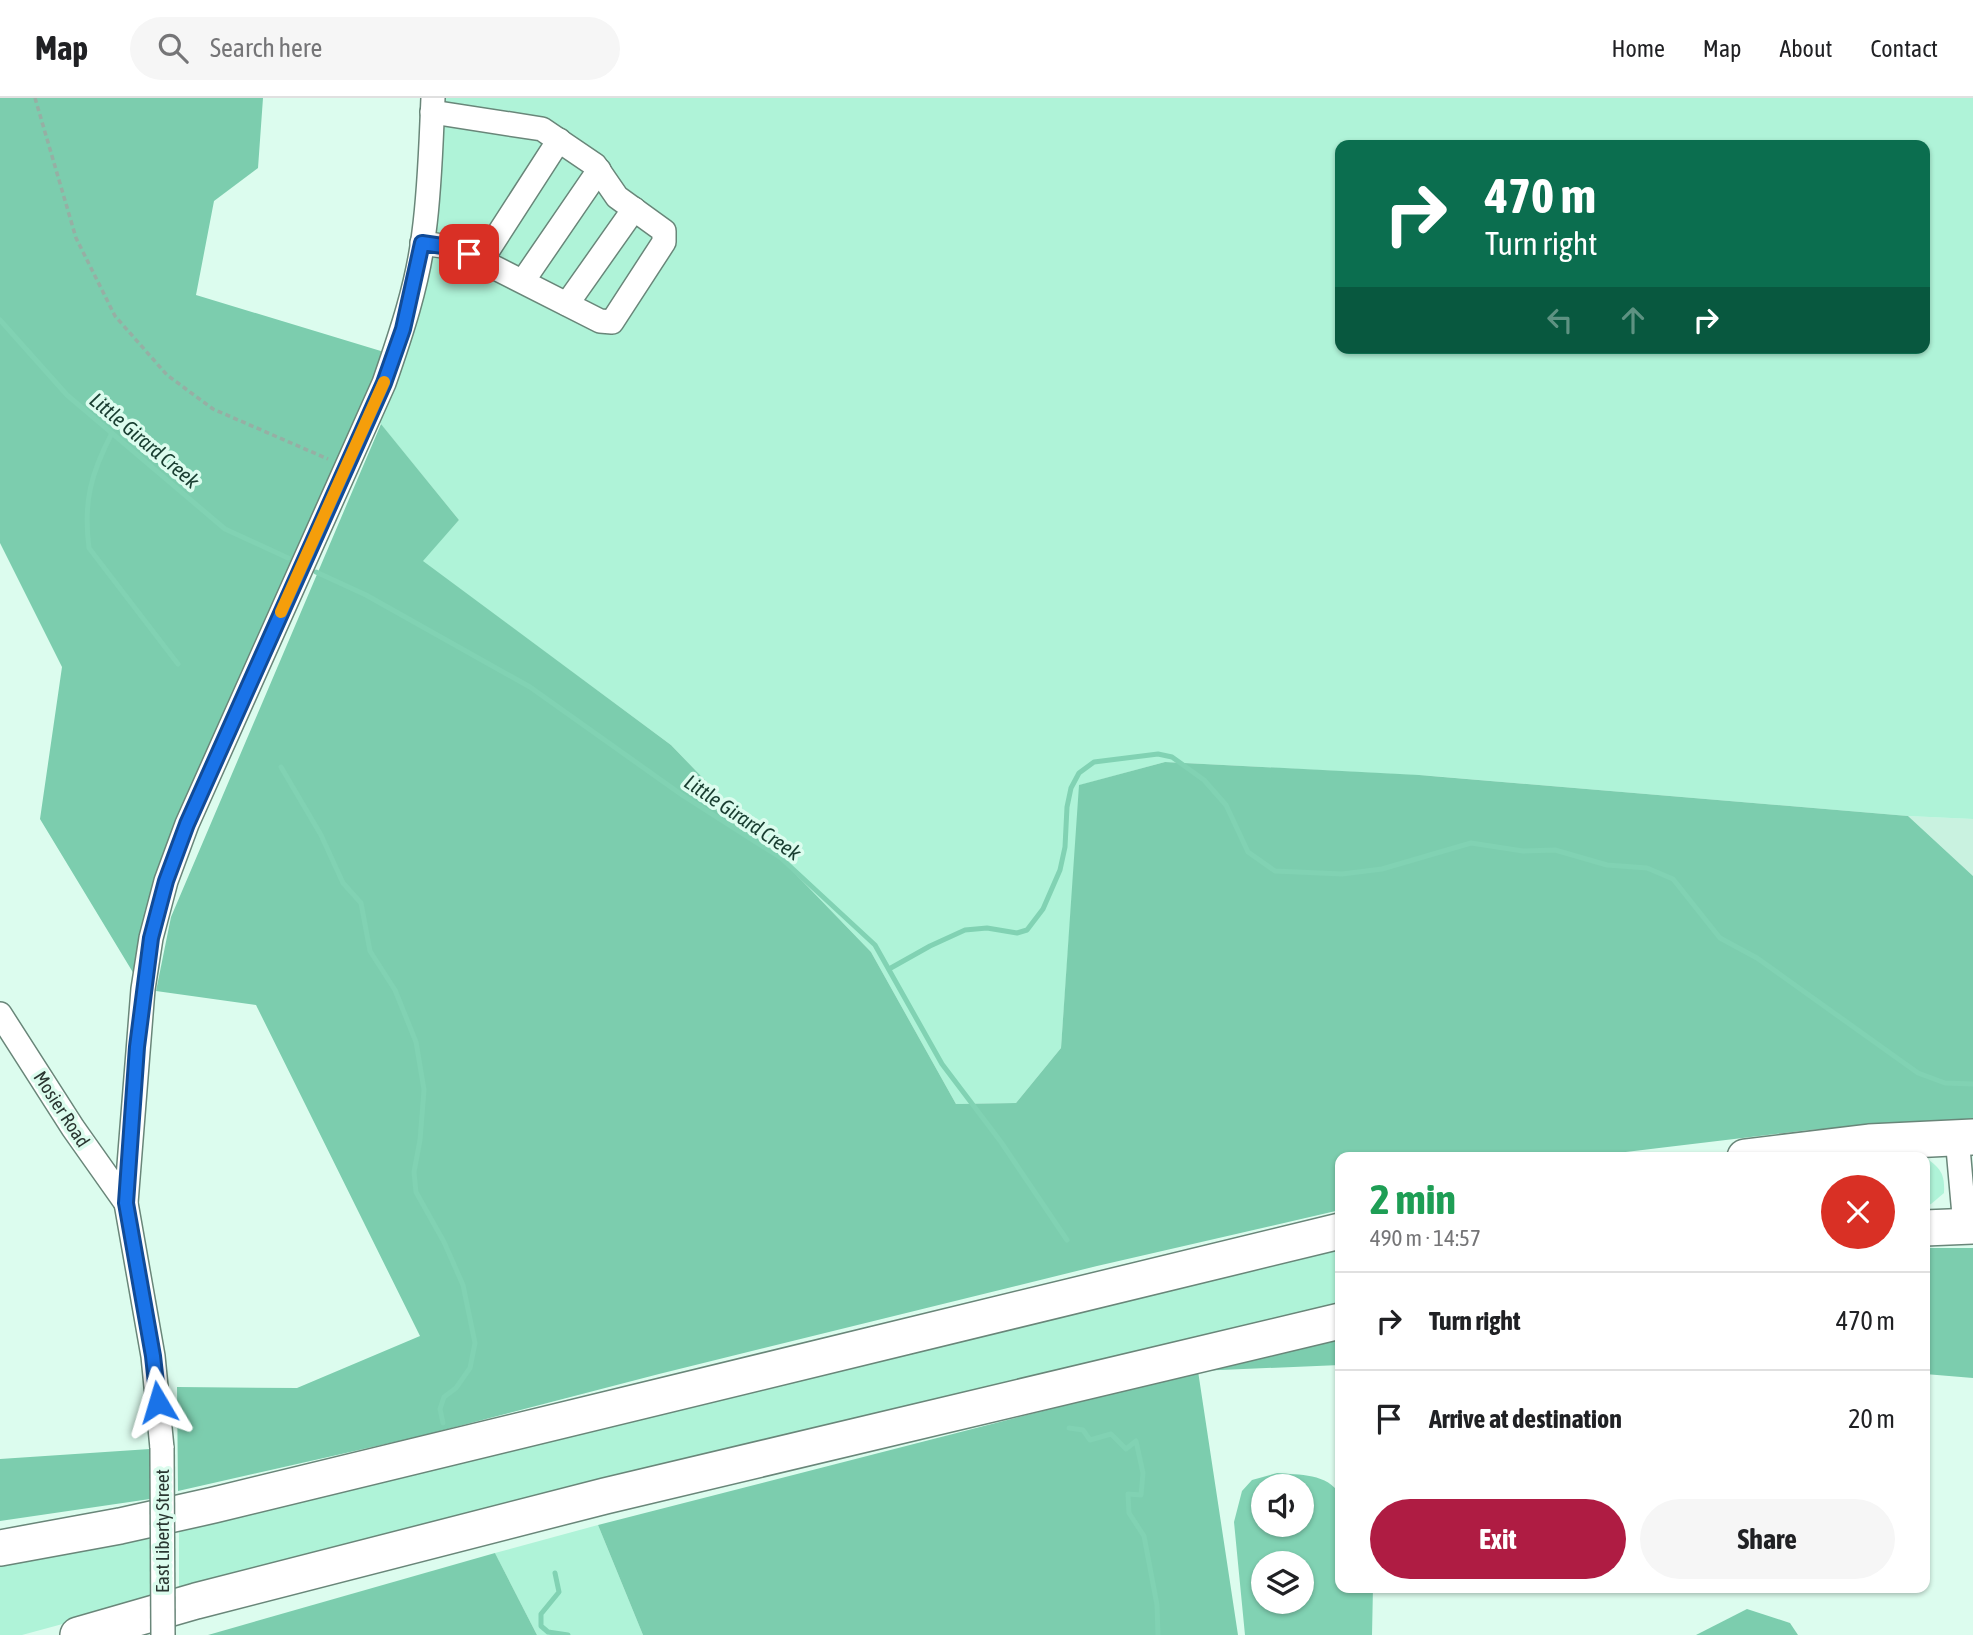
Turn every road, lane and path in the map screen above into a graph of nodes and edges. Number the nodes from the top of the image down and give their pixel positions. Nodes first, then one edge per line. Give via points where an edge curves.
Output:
1 (35, 98) edge
2 (433, 105) edge
3 (559, 140) junction
4 (599, 170) junction
5 (634, 209) junction
6 (422, 243) junction
7 (481, 261) junction
8 (523, 281) junction
9 (567, 304) junction
10 (346, 467) junction
11 (0, 1014) edge
12 (1965, 1137) edge
13 (1786, 1152) edge
14 (126, 1203) junction
15 (1969, 1226) edge
16 (1930, 1228) edge
17 (1335, 1231) edge
18 (1335, 1322) edge
19 (0, 1548) edge
20 (374, 1556) junction
21 (78, 1635) edge
22 (164, 1635) edge

1 - 10 path via 76,238 115,316 167,375 213,409
2 - 3 street via 542,129
2 - 6 street, East Liberty Street
3 - 4 street
3 - 7 street
4 - 5 street via 617,197
4 - 8 street
5 - 9 street
5 - 9 street via 664,231 664,242 612,322 600,321
6 - 7 street via 456,248
6 - 10 street, East Liberty Street via 403,329
7 - 8 street
8 - 9 street
10 - 14 street, East Liberty Street via 166,881 143,989
11 - 14 street, Mosier Road
12 - 13 highway
12 - 15 street
14 - 22 street, East Liberty Street, bridge via 153,1356 162,1448
15 - 16 highway
17 - 19 highway via 214,1505
18 - 20 highway
20 - 21 highway
20 - 22 highway via 246,1612

